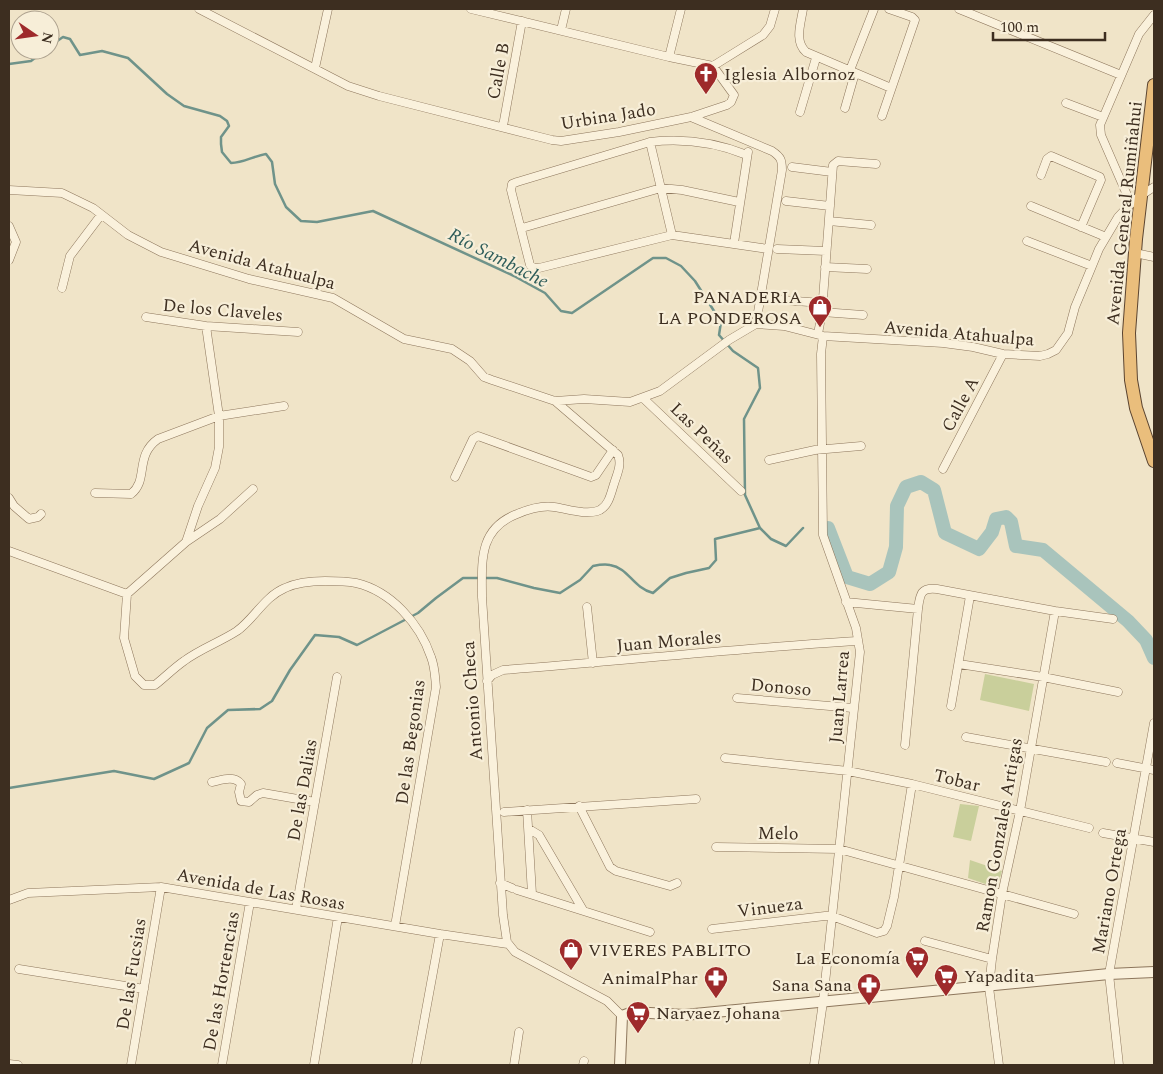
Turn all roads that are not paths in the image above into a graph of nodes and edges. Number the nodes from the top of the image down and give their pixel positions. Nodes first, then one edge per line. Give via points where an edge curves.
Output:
1 (199, 9) edge
2 (328, 9) edge
3 (472, 9) edge
4 (566, 9) edge
5 (681, 9) edge
6 (775, 9) edge
7 (803, 9) edge
8 (874, 9) edge
9 (889, 9) edge
10 (959, 9) edge
11 (1154, 15) edge
12 (522, 21) junction
13 (561, 30) junction
14 (669, 57) junction
15 (816, 58) junction
16 (713, 66) junction
17 (315, 68) junction
18 (852, 72) junction
19 (1121, 75) junction
20 (1154, 85) edge
21 (891, 88) junction
22 (1066, 103) dead end
23 (845, 108) dead end
24 (800, 112) dead end
25 (882, 116) dead end
26 (691, 117) junction
27 (1103, 117) junction
28 (503, 126) junction
29 (650, 142) junction
30 (876, 164) dead end
31 (792, 167) dead end
32 (832, 172) junction
33 (1041, 175) dead end
34 (1154, 187) edge
35 (661, 188) junction
36 (9, 190) edge
37 (1141, 195) junction
38 (786, 201) dead end
39 (739, 202) junction
40 (1131, 204) junction
41 (830, 206) junction
42 (1031, 206) dead end
43 (101, 215) junction
44 (829, 221) junction
45 (871, 225) dead end
46 (9, 226) edge
47 (1081, 226) junction
48 (522, 228) junction
49 (672, 234) junction
50 (1106, 237) junction
51 (1027, 241) dead end
52 (734, 243) junction
53 (768, 249) junction
54 (777, 249) dead end
55 (826, 251) junction
56 (1135, 253) junction
57 (1154, 257) edge
58 (9, 260) edge
59 (1092, 266) junction
60 (825, 267) junction
61 (867, 269) dead end
62 (62, 288) dead end
63 (769, 299) dead end
64 (822, 308) junction
65 (863, 314) dead end
66 (146, 317) dead end
67 (756, 324) junction
68 (206, 326) junction
69 (298, 332) dead end
70 (820, 335) junction
71 (1003, 354) junction
72 (643, 398) junction
73 (555, 401) junction
74 (284, 406) dead end
75 (219, 416) junction
76 (861, 446) dead end
77 (822, 449) junction
78 (613, 450) junction
79 (769, 460) dead end
80 (1154, 461) edge
81 (943, 469) dead end
82 (455, 477) dead end
83 (253, 489) dead end
84 (741, 491) dead end
85 (95, 493) dead end
86 (9, 498) edge
87 (41, 514) dead end
88 (186, 542) junction
89 (9, 552) edge
90 (126, 594) junction
91 (970, 596) junction
92 (846, 602) junction
93 (587, 607) dead end
94 (918, 609) junction
95 (1055, 611) junction
96 (1113, 619) dead end
97 (858, 641) junction
98 (593, 663) junction
99 (958, 664) junction
100 (337, 677) dead end
101 (1043, 677) junction
102 (487, 681) junction
103 (1118, 692) dead end
104 (737, 698) dead end
105 (951, 706) dead end
106 (853, 708) junction
107 (1154, 724) edge
108 (966, 737) dead end
109 (905, 745) dead end
110 (1031, 749) junction
111 (725, 758) dead end
112 (1106, 762) dead end
113 (1117, 763) dead end
114 (1151, 769) edge
115 (848, 771) junction
116 (212, 782) dead end
117 (912, 784) junction
118 (696, 799) dead end
119 (315, 802) junction
120 (579, 806) junction
121 (527, 810) junction
122 (1020, 810) junction
123 (504, 812) dead end
124 (1089, 828) dead end
125 (529, 829) junction
126 (1103, 834) dead end
127 (1133, 838) junction
128 (1154, 842) edge
129 (716, 846) dead end
130 (839, 848) junction
131 (899, 866) junction
132 (500, 883) junction
133 (677, 883) dead end
134 (161, 887) junction
135 (532, 894) junction
136 (1002, 894) junction
137 (9, 900) edge
138 (250, 902) junction
139 (296, 909) junction
140 (583, 910) junction
141 (1074, 914) dead end
142 (832, 916) junction
143 (338, 917) junction
144 (395, 926) junction
145 (712, 929) dead end
146 (650, 932) dead end
147 (440, 934) junction
148 (925, 941) dead end
149 (508, 944) junction
150 (992, 959) junction
151 (19, 969) dead end
152 (1154, 972) edge
153 (1109, 974) junction
154 (989, 987) junction
155 (144, 989) junction
156 (823, 1002) junction
157 (622, 1016) junction
158 (520, 1032) dead end
159 (9, 1064) edge
160 (18, 1065) edge
161 (131, 1065) edge
162 (222, 1065) edge
163 (314, 1065) edge
164 (416, 1065) edge
165 (514, 1065) edge
166 (620, 1065) edge
167 (814, 1065) edge
168 (999, 1065) edge
169 (1119, 1065) edge

1 - 17 street, Urbina Jado
2 - 17 street
3 - 12 street
4 - 13 street
5 - 14 street
6 - 16 street via 770,26 763,35
7 - 15 street via 799,34 801,46
8 - 18 street
9 - 21 street via 915,20
10 - 19 street
11 - 19 street via 1139,34
12 - 13 street
12 - 28 street, Calle B
13 - 14 street
14 - 16 street
15 - 18 street
15 - 24 street
16 - 26 street, Urbina Jado via 734,95 733,100
17 - 28 street, Urbina Jado via 348,86 379,96
18 - 21 street
18 - 23 street
19 - 27 street
20 - 37 highway, Avenida General Rumiñahui
21 - 25 street
22 - 27 street
26 - 28 street, Urbina Jado via 561,141
26 - 53 street via 782,159
27 - 40 street via 1101,134
29 - 35 street
29 - 39 street via 671,139 748,153
29 - 48 street via 512,184
30 - 32 street via 838,161
31 - 32 street
32 - 41 street, Juan Larrea
33 - 47 street via 1051,156 1100,177
34 - 37 street, Avenida Atahualpa
35 - 39 street
35 - 48 street
35 - 49 street
36 - 43 street, Avenida Atahualpa via 62,193
37 - 40 street, Avenida Atahualpa
37 - 56 highway, Avenida General Rumiñahui
38 - 41 street
39 - 52 street
40 - 50 street, Avenida Atahualpa via 1118,217
41 - 44 street, Juan Larrea
42 - 47 street
43 - 62 street via 70,256
43 - 73 street, Avenida Atahualpa via 128,236 161,252 249,279 332,298 404,339 452,348 470,360 484,377
44 - 45 street
44 - 55 street, Juan Larrea
46 - 58 street via 16,242
47 - 50 street
48 - 49 street via 530,265 534,268
49 - 52 street
50 - 59 street, Avenida Atahualpa
51 - 59 street
52 - 53 street
53 - 67 street
54 - 55 street
55 - 60 street, Juan Larrea
56 - 57 street
56 - 80 highway, Avenida General Rumiñahui via 1129,333 1131,380 1136,408
59 - 71 street, Avenida Atahualpa via 1068,333 1056,350 1040,356
60 - 61 street
60 - 64 street, Juan Larrea
63 - 64 street
64 - 65 street
64 - 70 street, Juan Larrea
66 - 68 street, De los Claveles
67 - 70 street, Avenida Atahualpa via 784,326
67 - 72 street, Avenida Atahualpa via 667,386
68 - 69 street, De los Claveles
68 - 75 street
70 - 71 street, Avenida Atahualpa via 943,343
70 - 77 street, Juan Larrea
71 - 81 street, Calle A
72 - 73 street, Avenida Atahualpa via 630,402
72 - 84 street, Las Peñas
73 - 78 street
74 - 75 street
75 - 85 street via 150,445 136,491 131,494
75 - 88 street via 215,468
76 - 77 street
77 - 79 street
77 - 92 street, Juan Larrea via 823,535
78 - 82 street via 596,475 591,477 476,436
78 - 102 street, Antonio Checa via 618,454 620,466 608,501 601,509 591,512 537,507 508,517 490,533 482,567
83 - 88 street via 220,520
86 - 87 street via 29,519
88 - 90 street
89 - 90 street
90 - 144 street, De las Begonias via 124,638 135,676 144,685 155,685 184,660 237,630 266,600 297,583 358,583 378,592 415,626 432,658 436,687
91 - 94 street via 928,588 920,596
91 - 95 street
91 - 99 street
92 - 94 street
92 - 97 street, Juan Larrea
93 - 98 street
94 - 109 street
95 - 96 street
95 - 101 street, Ramon Gonzales Artigas
97 - 98 street, Juan Morales
97 - 106 street, Juan Larrea via 860,652
98 - 102 street, Juan Morales via 503,670
99 - 101 street
99 - 105 street
100 - 119 street, De las Dalias
101 - 103 street
101 - 110 street, Ramon Gonzales Artigas
102 - 132 street, Antonio Checa
104 - 106 street, Donoso
106 - 115 street, Juan Larrea
107 - 114 street, Mariano Ortega
108 - 110 street
110 - 112 street
110 - 122 street, Ramon Gonzales Artigas
111 - 115 street, Tobar
113 - 114 street
114 - 127 street, Mariano Ortega
115 - 117 street, Tobar
115 - 130 street, Juan Larrea
116 - 119 street via 236,779 241,784 239,797 244,802 263,793
117 - 122 street, Tobar
117 - 131 street
118 - 120 street
119 - 139 street, De las Dalias
120 - 121 street
120 - 133 street via 612,869 670,886
121 - 123 street
121 - 125 street
122 - 124 street, Tobar
122 - 136 street, Ramon Gonzales Artigas
125 - 135 street
125 - 140 street via 539,835
126 - 127 street
127 - 128 street
127 - 153 street, Mariano Ortega
129 - 130 street, Melo
130 - 131 street, Melo
130 - 142 street, Juan Larrea
131 - 136 street, Melo
131 - 142 street via 888,926 884,930 877,932
132 - 135 street
132 - 149 street, Antonio Checa
134 - 137 street, Avenida de Las Rosas via 28,893
134 - 138 street, Avenida de Las Rosas
134 - 155 street, De las Fucsias
135 - 140 street
136 - 141 street, Melo
136 - 150 street, Ramon Gonzales Artigas
138 - 139 street, Avenida de Las Rosas
138 - 162 street, De las Hortencias
139 - 143 street, Avenida de Las Rosas
140 - 146 street
142 - 145 street, Vinueza
142 - 156 street, Juan Larrea
143 - 144 street, Avenida de Las Rosas
143 - 163 street
144 - 147 street, Avenida de Las Rosas
147 - 149 street, Avenida de Las Rosas
147 - 164 street
148 - 150 street
149 - 157 street via 515,952 607,1001
150 - 154 street, Ramon Gonzales Artigas
151 - 155 street
152 - 153 street
153 - 154 street
153 - 169 street, Mariano Ortega
154 - 156 street
154 - 168 street, Ramon Gonzales Artigas
155 - 161 street, De las Fucsias
156 - 157 street via 684,1015 633,1012
156 - 167 street, Juan Larrea
157 - 166 street
158 - 165 street
159 - 160 street

